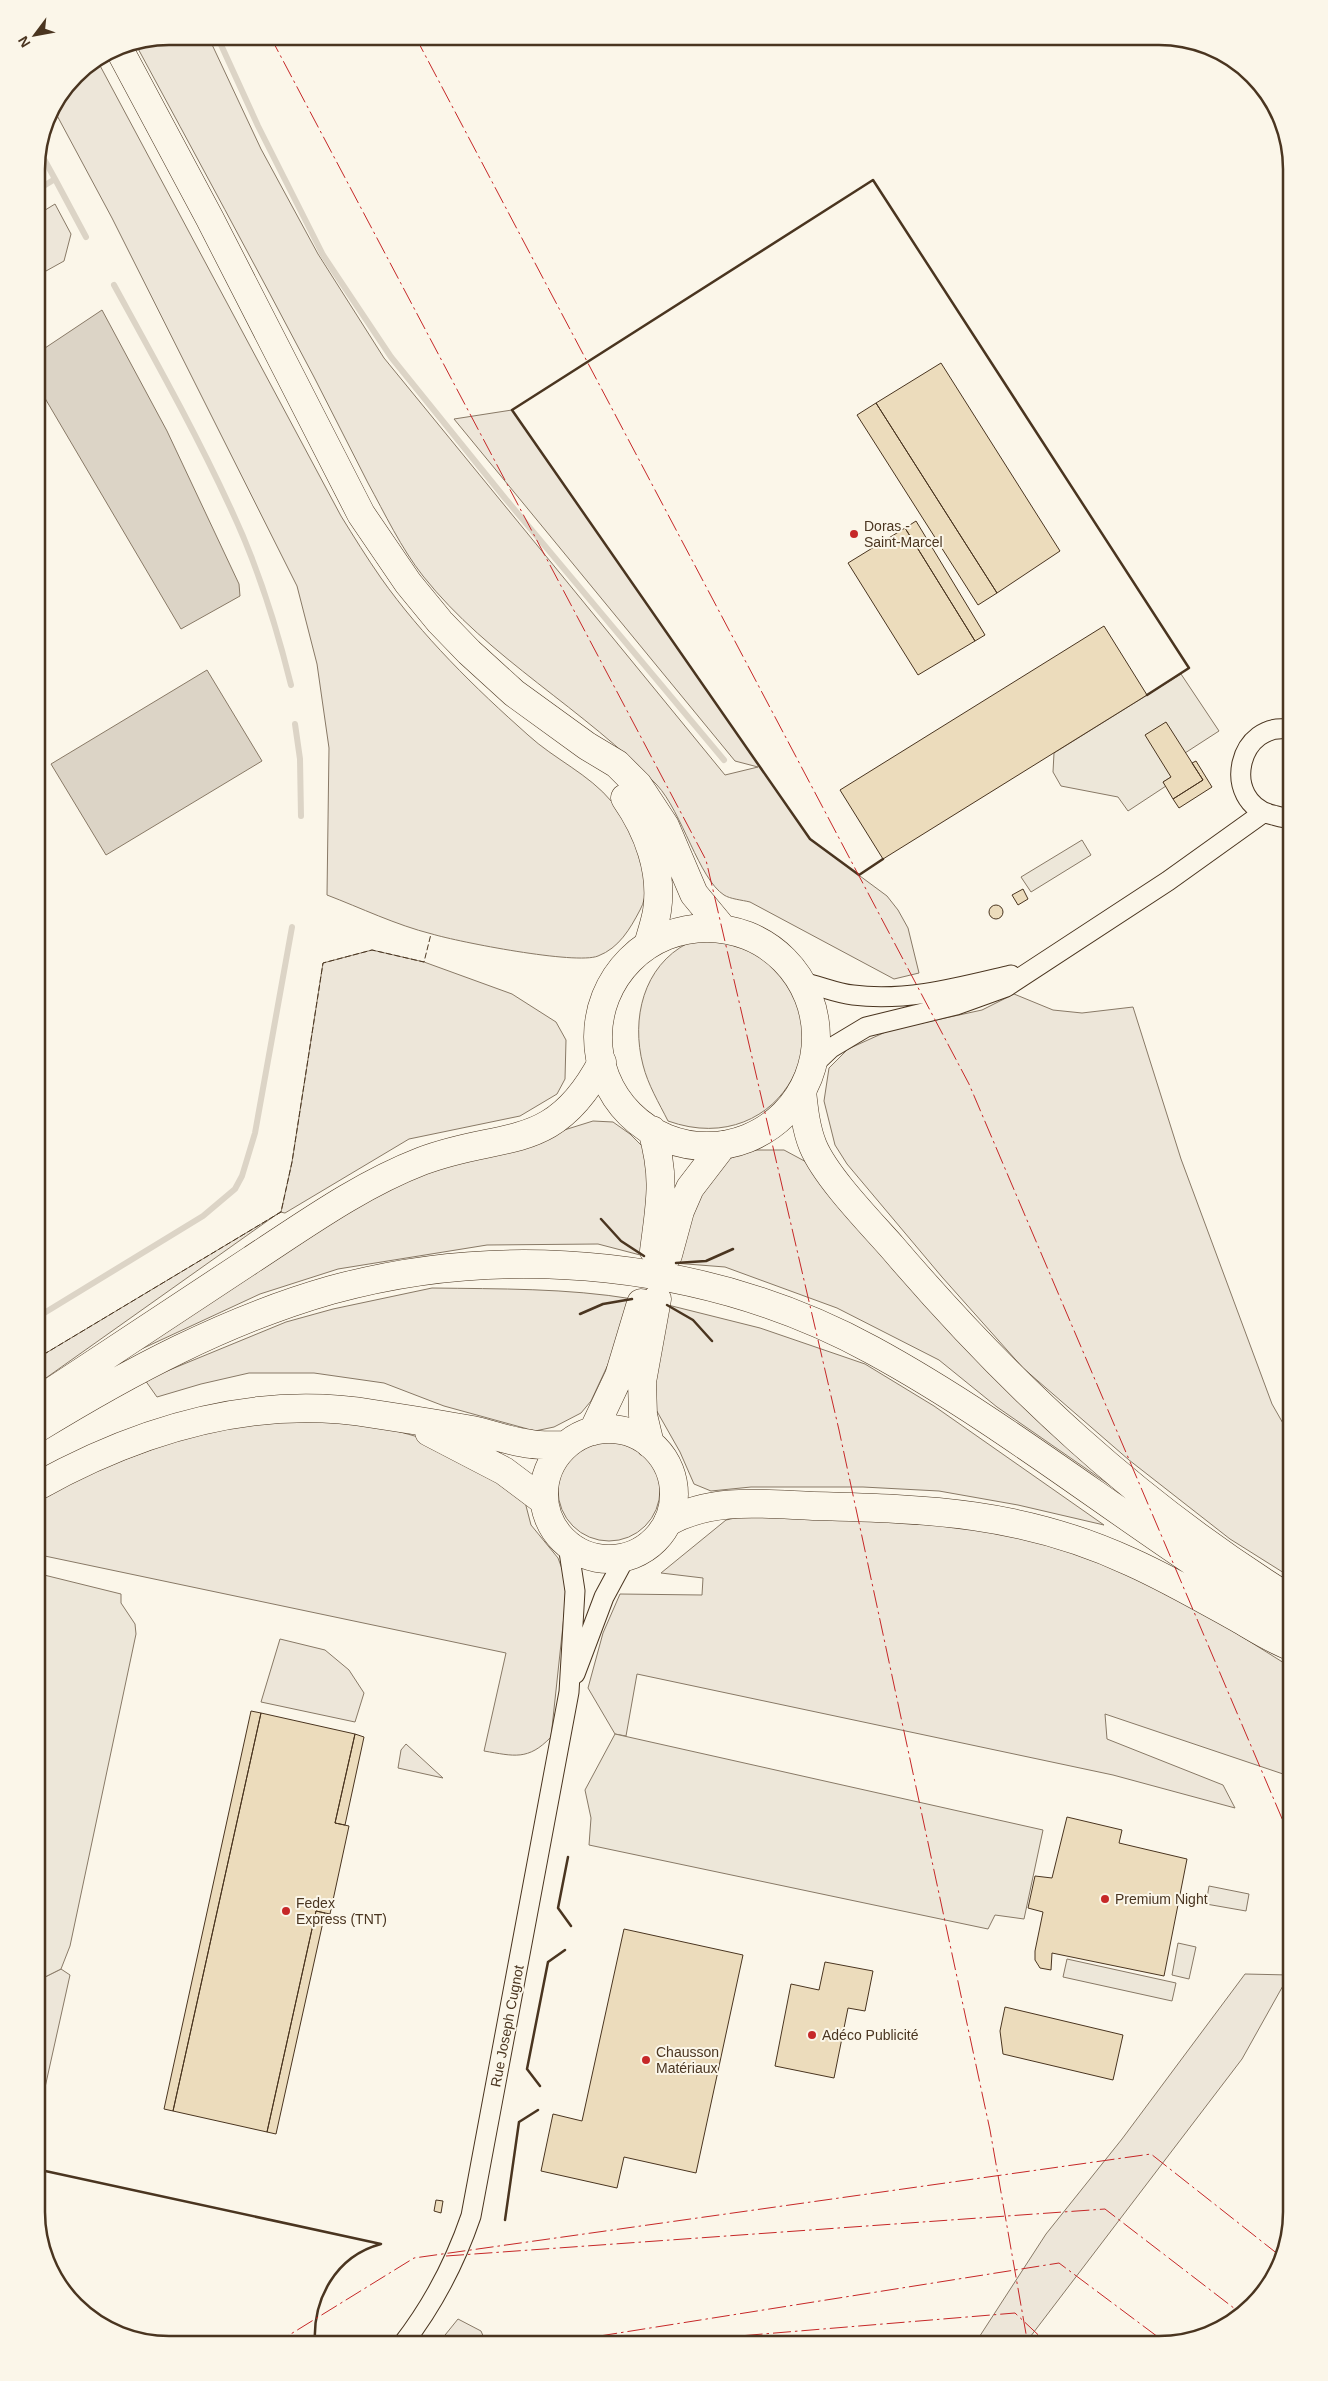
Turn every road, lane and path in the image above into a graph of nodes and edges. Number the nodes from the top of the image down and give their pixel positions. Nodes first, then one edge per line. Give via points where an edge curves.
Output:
1 (122, 54) edge
2 (1283, 728) edge
3 (587, 746) junction
4 (1263, 813) junction
5 (1283, 817) edge
6 (722, 929) junction
7 (648, 945) junction
8 (1032, 970) junction
9 (801, 982) junction
10 (602, 1062) junction
11 (812, 1066) junction
12 (802, 1091) junction
13 (652, 1130) junction
14 (723, 1145) junction
15 (45, 1396) edge
16 (400, 1419) junction
17 (45, 1423) edge
18 (593, 1430) junction
19 (650, 1444) junction
20 (565, 1446) junction
21 (45, 1482) edge
22 (544, 1500) junction
23 (668, 1522) junction
24 (568, 1546) junction
25 (625, 1558) junction
26 (1283, 1594) edge
27 (1283, 1618) edge
28 (1283, 1642) edge
29 (568, 1692) junction
30 (408, 2336) edge

1 - 3 main road via 361,514 387,554 440,622 469,652 514,693
2 - 4 street via 1261,734 1244,752 1239,774 1246,797
3 - 6 main road via 617,764 638,785 665,826 694,894
3 - 7 main road via 630,805 652,851 658,894 657,913
4 - 5 street
4 - 8 street via 1168,881
6 - 7 main road via 684,930
6 - 9 main road via 746,935 768,946
7 - 10 main road via 625,966 612,984 603,1006 599,1029
8 - 9 street via 961,987 891,996 852,995
8 - 11 street via 1006,987 982,996 866,1027 831,1048
9 - 11 main road via 815,1023
10 - 13 main road via 608,1083 620,1102 634,1118
10 - 15 main road via 575,1104 557,1120 519,1138 423,1161 352,1195
11 - 12 main road
12 - 14 main road via 791,1108 768,1127
12 - 26 main road via 808,1131 826,1167 968,1334 1033,1400 1110,1469 1218,1552
13 - 14 main road via 686,1144
13 - 14 main road via 662,1173 661,1253 690,1188
16 - 20 main road via 531,1445
16 - 21 main road via 347,1410 310,1408 228,1415 175,1427 117,1446
16 - 22 main road via 504,1471
17 - 27 main road via 101,1389 170,1353 248,1318 332,1290 414,1272 495,1264 562,1265 633,1272 732,1293 799,1315 870,1349 945,1393 1165,1543
18 - 19 main road via 626,1432
18 - 19 main road via 619,1376 650,1297 642,1382 643,1415
18 - 20 main road
19 - 23 main road via 670,1471 673,1497
20 - 22 main road via 552,1461 545,1480
22 - 24 main road via 548,1518
23 - 25 main road via 658,1538
23 - 28 main road via 684,1512 704,1507 745,1504 923,1509 1025,1524 1131,1562
24 - 25 main road via 605,1560
24 - 29 street, Rue Joseph Cugnot via 575,1591
25 - 29 street, Rue Joseph Cugnot via 604,1597
29 - 30 street, Rue Joseph Cugnot via 471,2216 443,2283

